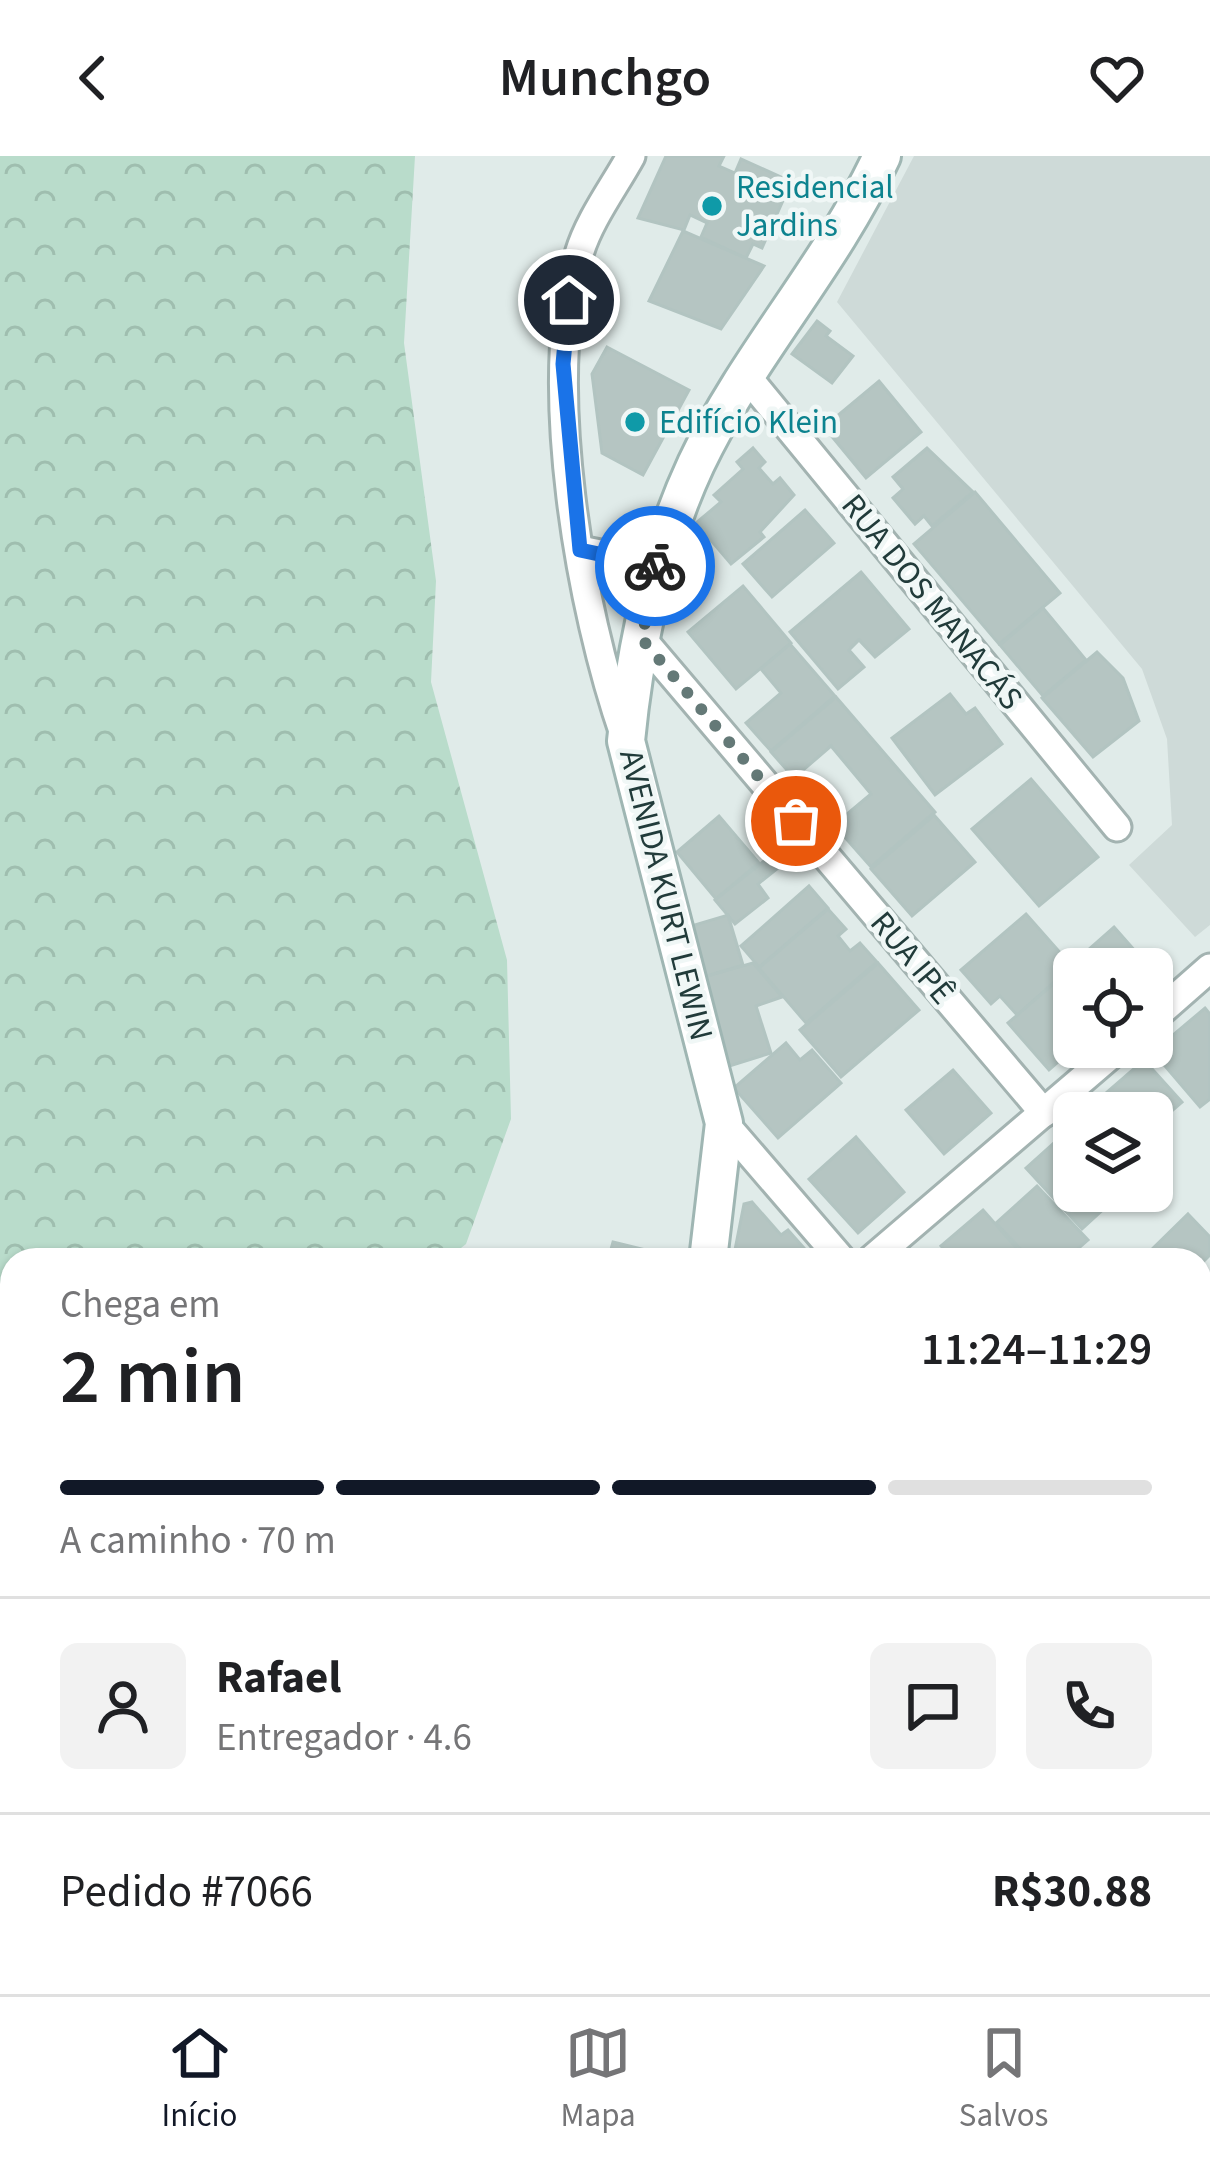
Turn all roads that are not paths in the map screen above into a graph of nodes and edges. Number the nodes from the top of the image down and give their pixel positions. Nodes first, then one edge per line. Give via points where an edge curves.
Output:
1 (631, 156) edge
2 (881, 156) edge
3 (748, 378) junction
4 (580, 550) junction
5 (660, 566) junction
6 (641, 638) junction
7 (626, 741) junction
8 (1117, 827) dead end
9 (1210, 968) edge
10 (1173, 1001) edge
11 (1096, 1068) edge
12 (1044, 1113) junction
13 (724, 1123) junction
14 (709, 1248) edge
15 (832, 1248) edge
16 (886, 1248) edge

1 - 4 street via 580,250 569,300 563,364
2 - 3 main road, AVENIDA KURT LEWIN via 854,215
3 - 5 main road, AVENIDA KURT LEWIN via 697,462
3 - 8 street, RUA DOS MANACÁS
4 - 5 street
4 - 7 street via 605,681
5 - 6 main road, AVENIDA KURT LEWIN
6 - 7 main road, AVENIDA KURT LEWIN
6 - 12 street, RUA IPÊ
7 - 13 main road, AVENIDA KURT LEWIN
9 - 10 street
11 - 12 street
12 - 16 street
13 - 14 main road, AVENIDA KURT LEWIN
13 - 15 street

